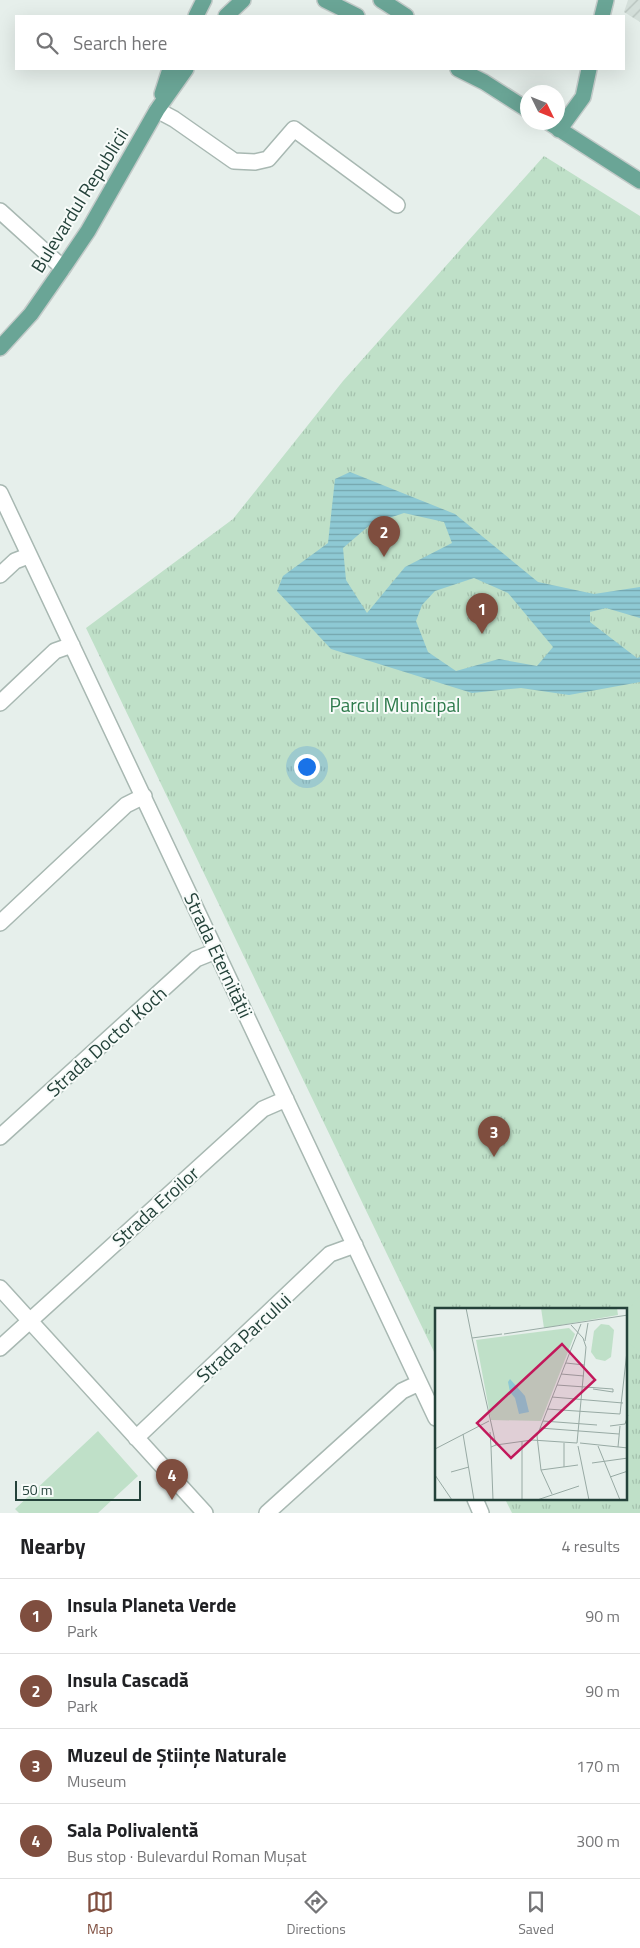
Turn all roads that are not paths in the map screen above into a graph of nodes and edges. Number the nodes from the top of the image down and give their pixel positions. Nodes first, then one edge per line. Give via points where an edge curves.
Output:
1 (243, 0) edge
2 (325, 0) edge
3 (381, 0) edge
4 (396, 0) edge
5 (606, 0) edge
6 (227, 15) edge
7 (355, 15) edge
8 (404, 15) edge
9 (413, 15) edge
10 (602, 15) edge
11 (170, 70) edge
12 (185, 70) edge
13 (460, 70) edge
14 (470, 70) edge
15 (589, 70) edge
16 (484, 82) junction
17 (520, 105) edge
18 (157, 110) junction
19 (565, 115) edge
20 (560, 130) edge
21 (640, 180) edge
22 (397, 205) dead end
23 (0, 211) edge
24 (63, 268) junction
25 (0, 348) edge
26 (0, 493) edge
27 (28, 556) junction
28 (0, 575) edge
29 (72, 645) junction
30 (0, 703) edge
31 (144, 796) junction
32 (0, 923) edge
33 (216, 951) junction
34 (286, 1099) junction
35 (0, 1137) edge
36 (354, 1244) junction
37 (0, 1288) edge
38 (29, 1320) junction
39 (0, 1348) edge
40 (419, 1383) junction
41 (435, 1416) edge
42 (136, 1438) junction
43 (475, 1500) edge
44 (203, 1512) edge
45 (266, 1513) edge
46 (481, 1513) edge

1 - 6 main road
2 - 7 main road
3 - 8 main road
4 - 9 main road
5 - 10 main road
11 - 18 main road
12 - 18 main road, Bulevardul Republicii
13 - 16 main road
14 - 16 main road
15 - 19 main road via 582,97
16 - 17 main road
18 - 22 street via 234,161 268,159 294,129
18 - 24 main road, Bulevardul Republicii via 88,231
20 - 21 main road
23 - 24 street
24 - 25 main road, Bulevardul Republicii via 31,314
26 - 27 street, Strada Eternității
27 - 28 street via 15,561
27 - 29 street, Strada Eternității
29 - 30 street via 55,652
29 - 31 street, Strada Eternității
31 - 32 street via 126,805
31 - 33 street, Strada Eternității
33 - 34 street, Strada Eternității
33 - 35 street, Strada Doctor Koch via 196,959
34 - 36 street, Strada Eternității
34 - 38 street, Strada Eroilor via 263,1109
36 - 40 street, Strada Eternității
36 - 42 street, Strada Parcului via 330,1254
37 - 38 street
38 - 39 street, Strada Eroilor
38 - 42 street
40 - 41 street, Strada Eternității
40 - 45 street via 402,1391
42 - 44 street
43 - 46 street

